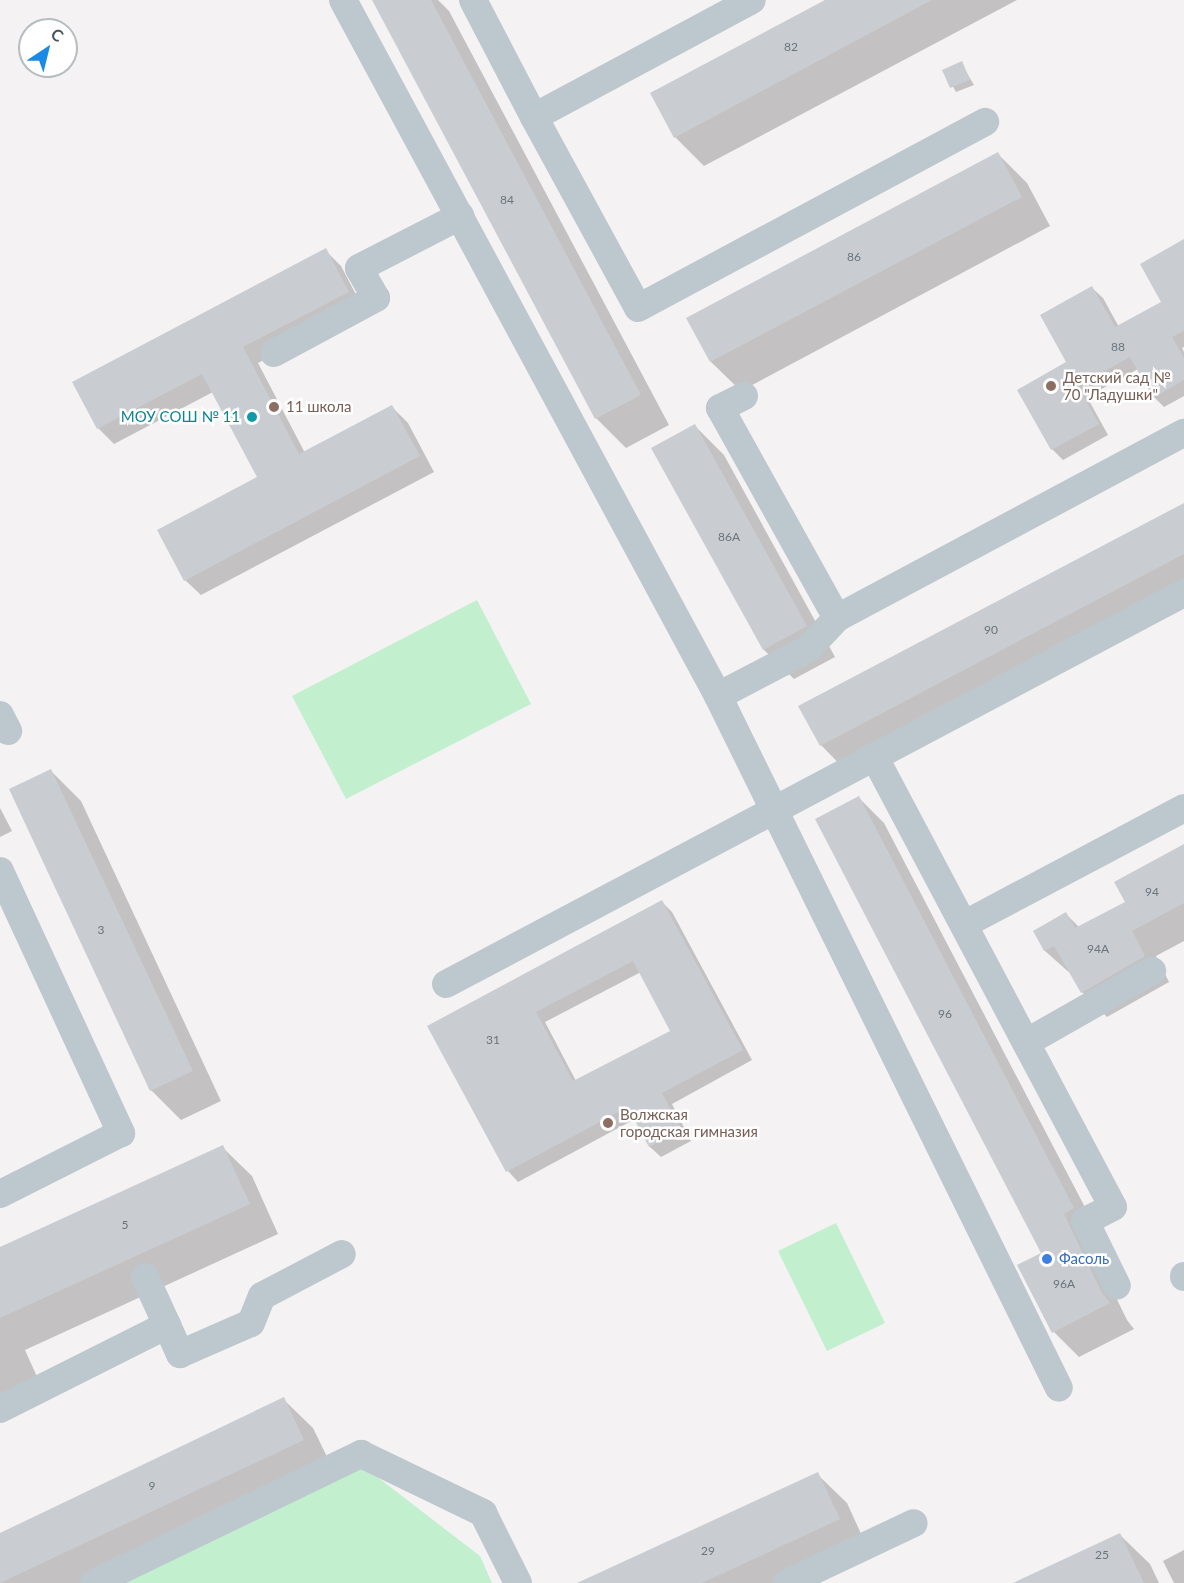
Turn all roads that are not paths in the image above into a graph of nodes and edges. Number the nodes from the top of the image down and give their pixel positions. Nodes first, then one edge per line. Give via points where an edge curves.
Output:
1 (343, 0) edge
2 (473, 0) edge
3 (752, 0) edge
4 (534, 117) junction
5 (985, 123) dead end
6 (460, 216) junction
7 (274, 353) dead end
8 (744, 396) dead end
9 (1184, 433) edge
10 (1184, 593) edge
11 (837, 618) junction
12 (718, 696) junction
13 (874, 756) junction
14 (773, 808) junction
15 (1184, 808) edge
16 (0, 871) edge
17 (965, 924) junction
18 (1152, 971) dead end
19 (446, 984) dead end
20 (1027, 1042) junction
21 (0, 1194) edge
22 (342, 1254) dead end
23 (145, 1277) dead end
24 (1117, 1286) dead end
25 (167, 1325) junction
26 (1059, 1388) dead end
27 (0, 1409) edge
28 (914, 1523) dead end
29 (94, 1583) edge
30 (518, 1583) edge
31 (787, 1583) edge

1 - 6 lane
2 - 4 lane
3 - 4 lane
4 - 5 lane via 638,308
6 - 7 lane via 359,268 376,298
6 - 12 lane
8 - 11 lane via 720,408
9 - 11 lane
10 - 13 lane
11 - 12 lane via 808,649
12 - 14 lane
13 - 14 lane
13 - 17 lane
14 - 19 lane
14 - 26 lane
15 - 17 lane
16 - 21 lane via 121,1133
17 - 20 lane
18 - 20 lane
20 - 24 lane via 1113,1207 1085,1221
22 - 25 lane via 262,1296 251,1323 180,1354
23 - 25 lane
25 - 27 lane
28 - 31 lane
29 - 30 lane via 361,1454 483,1513

